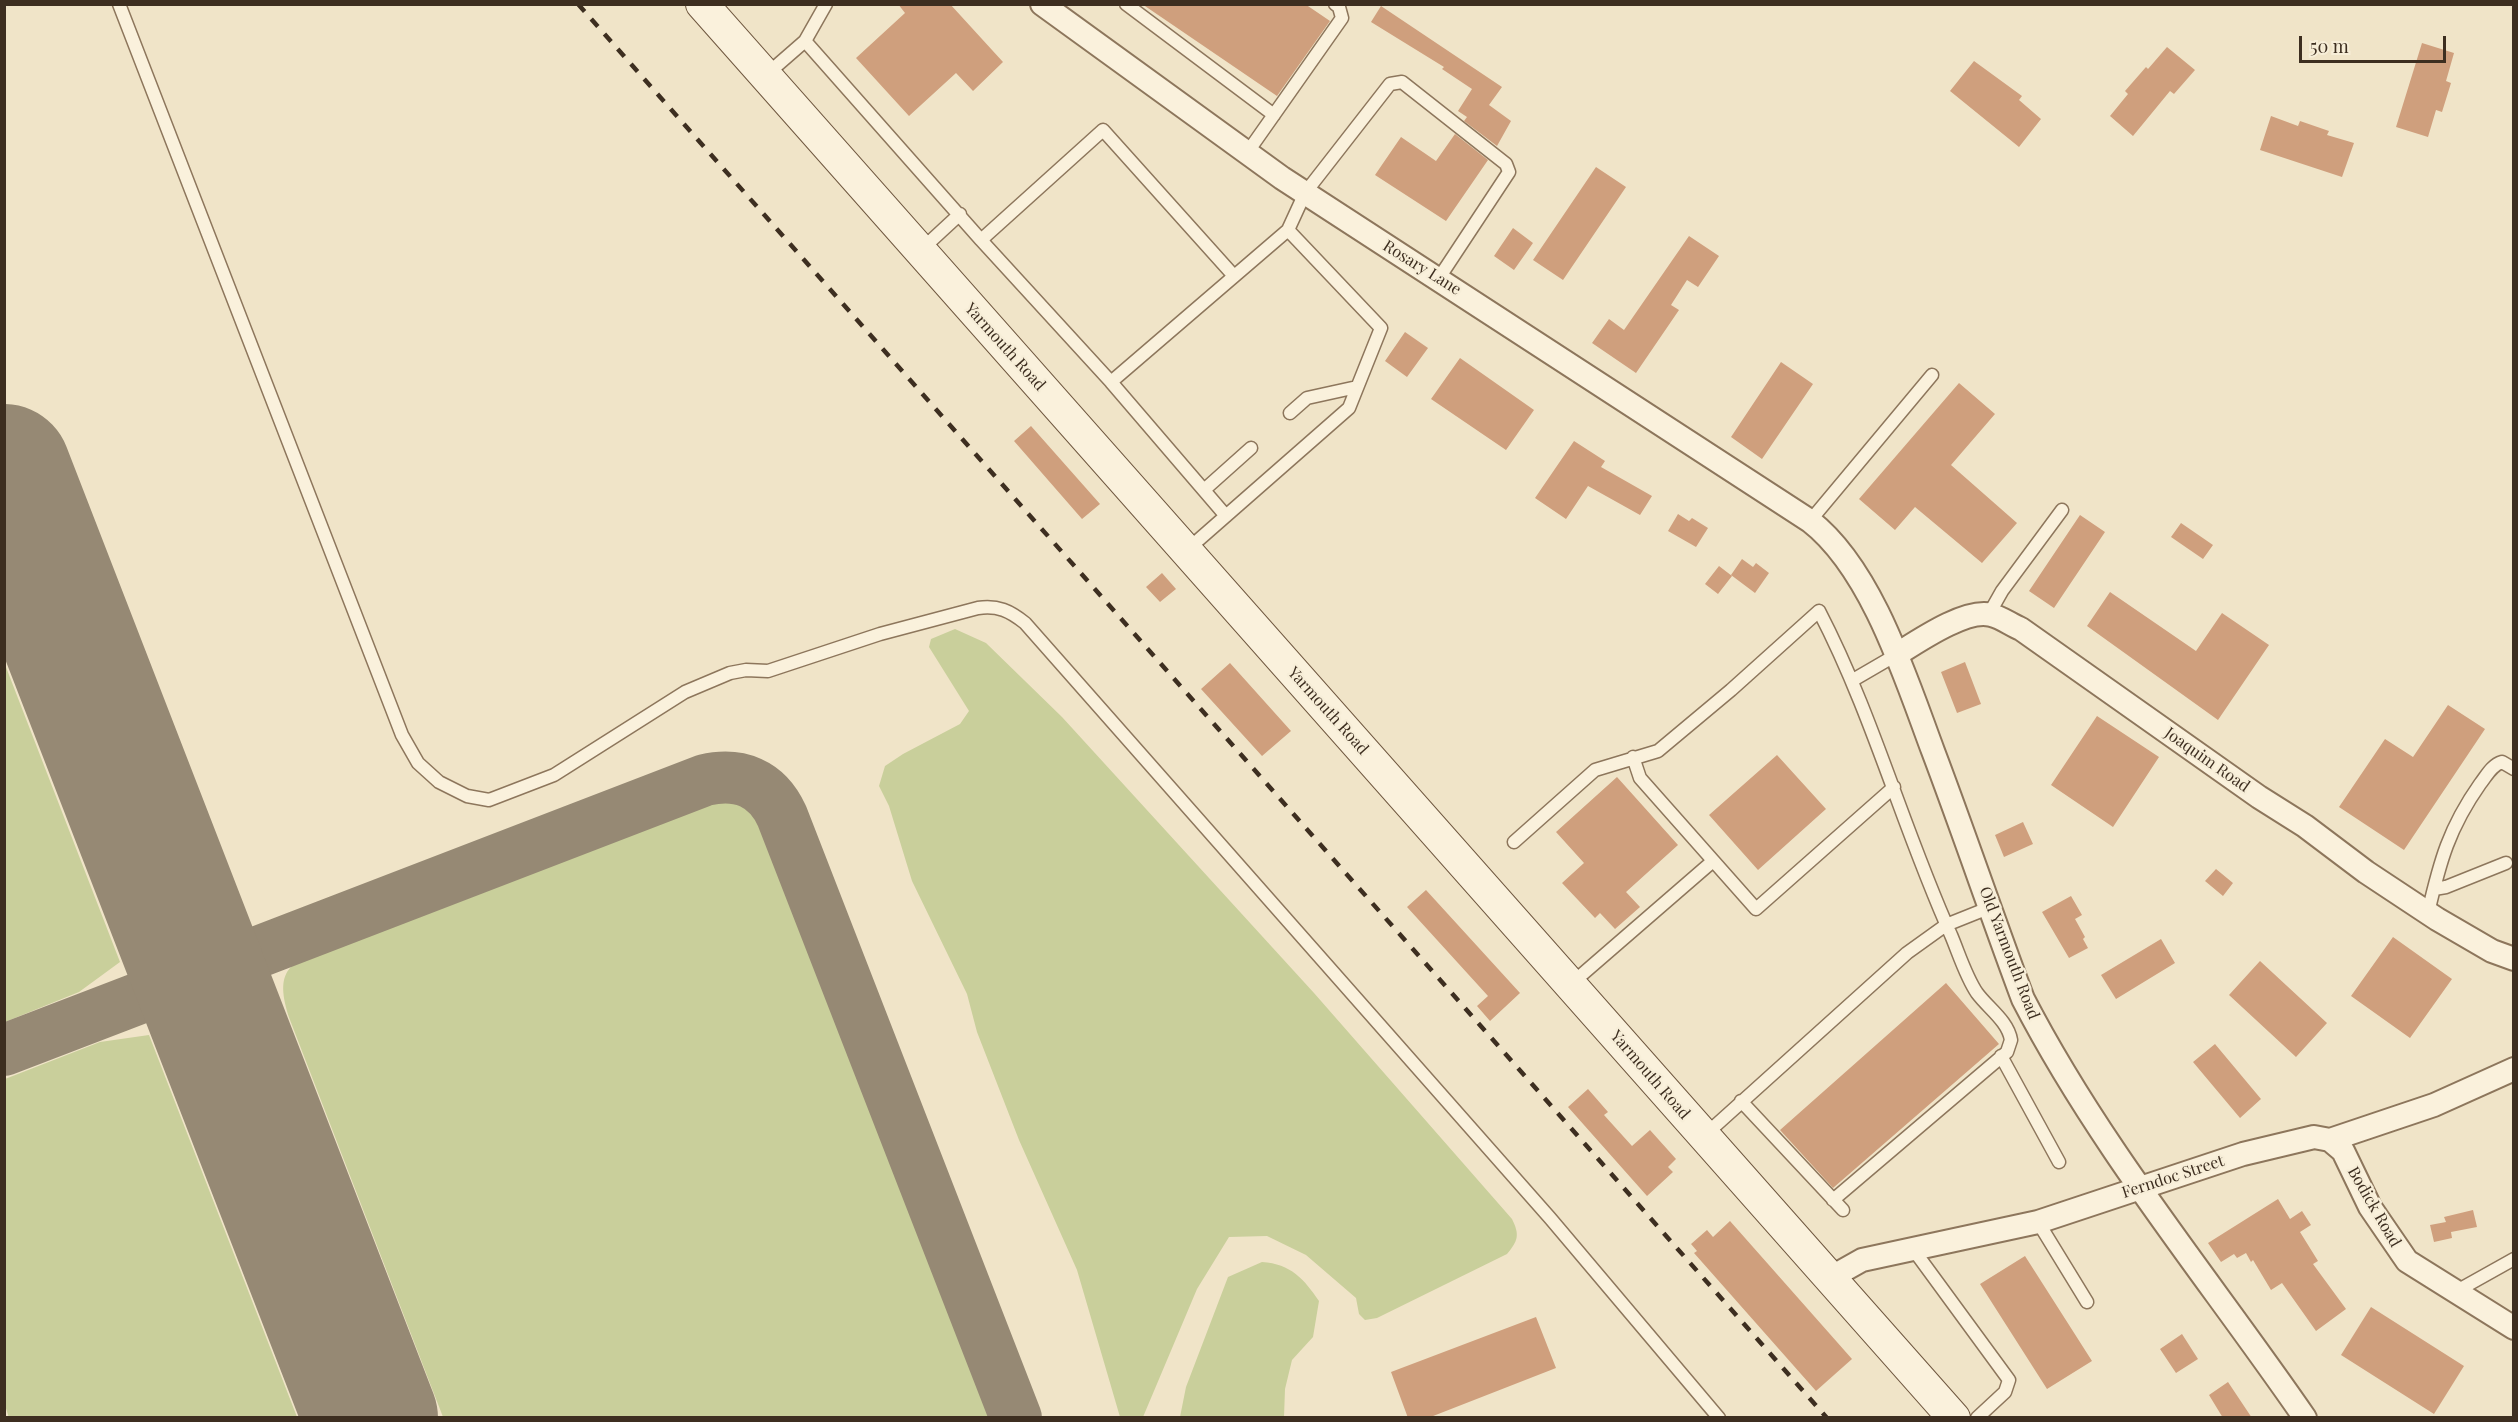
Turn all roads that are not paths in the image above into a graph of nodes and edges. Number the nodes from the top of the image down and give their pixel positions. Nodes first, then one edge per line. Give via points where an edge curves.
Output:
1 (119, 4) edge
2 (702, 4) edge
3 (826, 4) edge
4 (1126, 4) edge
5 (1335, 4) edge
6 (1052, 7) edge
7 (805, 41) junction
8 (765, 76) junction
9 (1274, 115) junction
10 (1247, 153) junction
11 (1305, 193) junction
12 (960, 213) junction
13 (1288, 230) junction
14 (981, 240) junction
15 (920, 251) junction
16 (1234, 276) junction
17 (1439, 278) junction
18 (1932, 375) dead end
19 (1111, 382) junction
20 (1357, 387) junction
21 (1290, 413) dead end
22 (1251, 448) dead end
23 (1204, 490) junction
24 (2062, 510) dead end
25 (1226, 516) junction
26 (1810, 521) junction
27 (1186, 551) junction
28 (1989, 614) junction
29 (1896, 655) junction
30 (1852, 680) junction
31 (1633, 757) junction
32 (2514, 768) edge
33 (1894, 787) junction
34 (1514, 842) dead end
35 (1713, 861) junction
36 (2506, 863) dead end
37 (2434, 889) junction
38 (1991, 908) junction
39 (2428, 913) junction
40 (1946, 925) junction
41 (2514, 959) edge
42 (1570, 985) junction
43 (2001, 1056) junction
44 (2514, 1069) edge
45 (1741, 1101) junction
46 (1704, 1136) junction
47 (2330, 1140) junction
48 (2059, 1162) dead end
49 (2141, 1187) junction
50 (1833, 1200) junction
51 (1843, 1210) dead end
52 (2038, 1222) junction
53 (1913, 1249) junction
54 (2514, 1259) edge
55 (1830, 1278) junction
56 (2455, 1292) junction
57 (2087, 1302) dead end
58 (2514, 1328) edge
59 (1719, 1418) edge
60 (1954, 1418) edge
61 (1977, 1418) edge
62 (2305, 1418) edge

1 - 59 lane via 402,735 418,763 439,782 467,796 489,800 554,775 706,681 746,670 768,671 880,634 978,608 991,606 1013,614 1504,1165
2 - 8 main road, Yarmouth Road
3 - 7 lane
4 - 9 lane
5 - 9 lane via 1342,18
6 - 10 street, Rosary Lane
7 - 8 lane
7 - 12 lane
8 - 15 main road, Yarmouth Road
9 - 10 lane
10 - 11 street, Rosary Lane
11 - 13 lane
11 - 17 street, Rosary Lane
11 - 17 lane via 1390,84 1402,82 1506,164 1509,172
12 - 14 lane
12 - 15 lane
13 - 16 lane
13 - 20 lane via 1381,328
14 - 16 lane via 1103,130
14 - 19 lane
15 - 27 main road, Yarmouth Road
16 - 19 lane
17 - 26 street, Rosary Lane
18 - 26 lane
19 - 23 lane
20 - 21 lane via 1307,398
20 - 25 lane via 1349,408
22 - 23 lane
23 - 25 lane
24 - 28 lane
25 - 27 lane
26 - 29 street, Old Yarmouth Road via 1829,537 1851,567
27 - 42 main road, Yarmouth Road
28 - 29 street via 1943,626
28 - 39 street, Joaquim Road via 2039,641
29 - 30 lane
29 - 38 street, Old Yarmouth Road
30 - 31 lane via 1819,611 1658,751
30 - 33 lane
31 - 34 lane via 1595,770
31 - 35 lane via 1640,778
32 - 37 lane via 2502,762 2495,764 2470,799 2445,845
33 - 35 lane via 1756,909
33 - 40 lane
35 - 42 lane
36 - 37 lane
37 - 39 lane
38 - 40 lane
38 - 49 street, Old Yarmouth Road via 2023,999 2039,1029
39 - 41 street, Joaquim Road via 2492,951
40 - 43 lane via 1976,992 2010,1033 2010,1047
40 - 45 lane via 1907,953
42 - 46 main road, Yarmouth Road
43 - 48 lane
43 - 50 lane
44 - 47 street, Ferndoc Street via 2434,1105
45 - 46 lane
45 - 50 lane
46 - 55 main road, Yarmouth Road
47 - 49 street, Ferndoc Street via 2314,1137 2291,1141
47 - 56 street, Bodick Road via 2343,1151 2370,1207 2407,1261
49 - 52 street, Ferndoc Street
49 - 62 street, Old Yarmouth Road
50 - 51 lane
52 - 53 street, Ferndoc Street
52 - 57 lane
53 - 55 street, Ferndoc Street via 1862,1260
53 - 61 lane via 2009,1380 2005,1392
54 - 56 lane
55 - 60 main road, Yarmouth Road
56 - 58 street, Bodick Road

